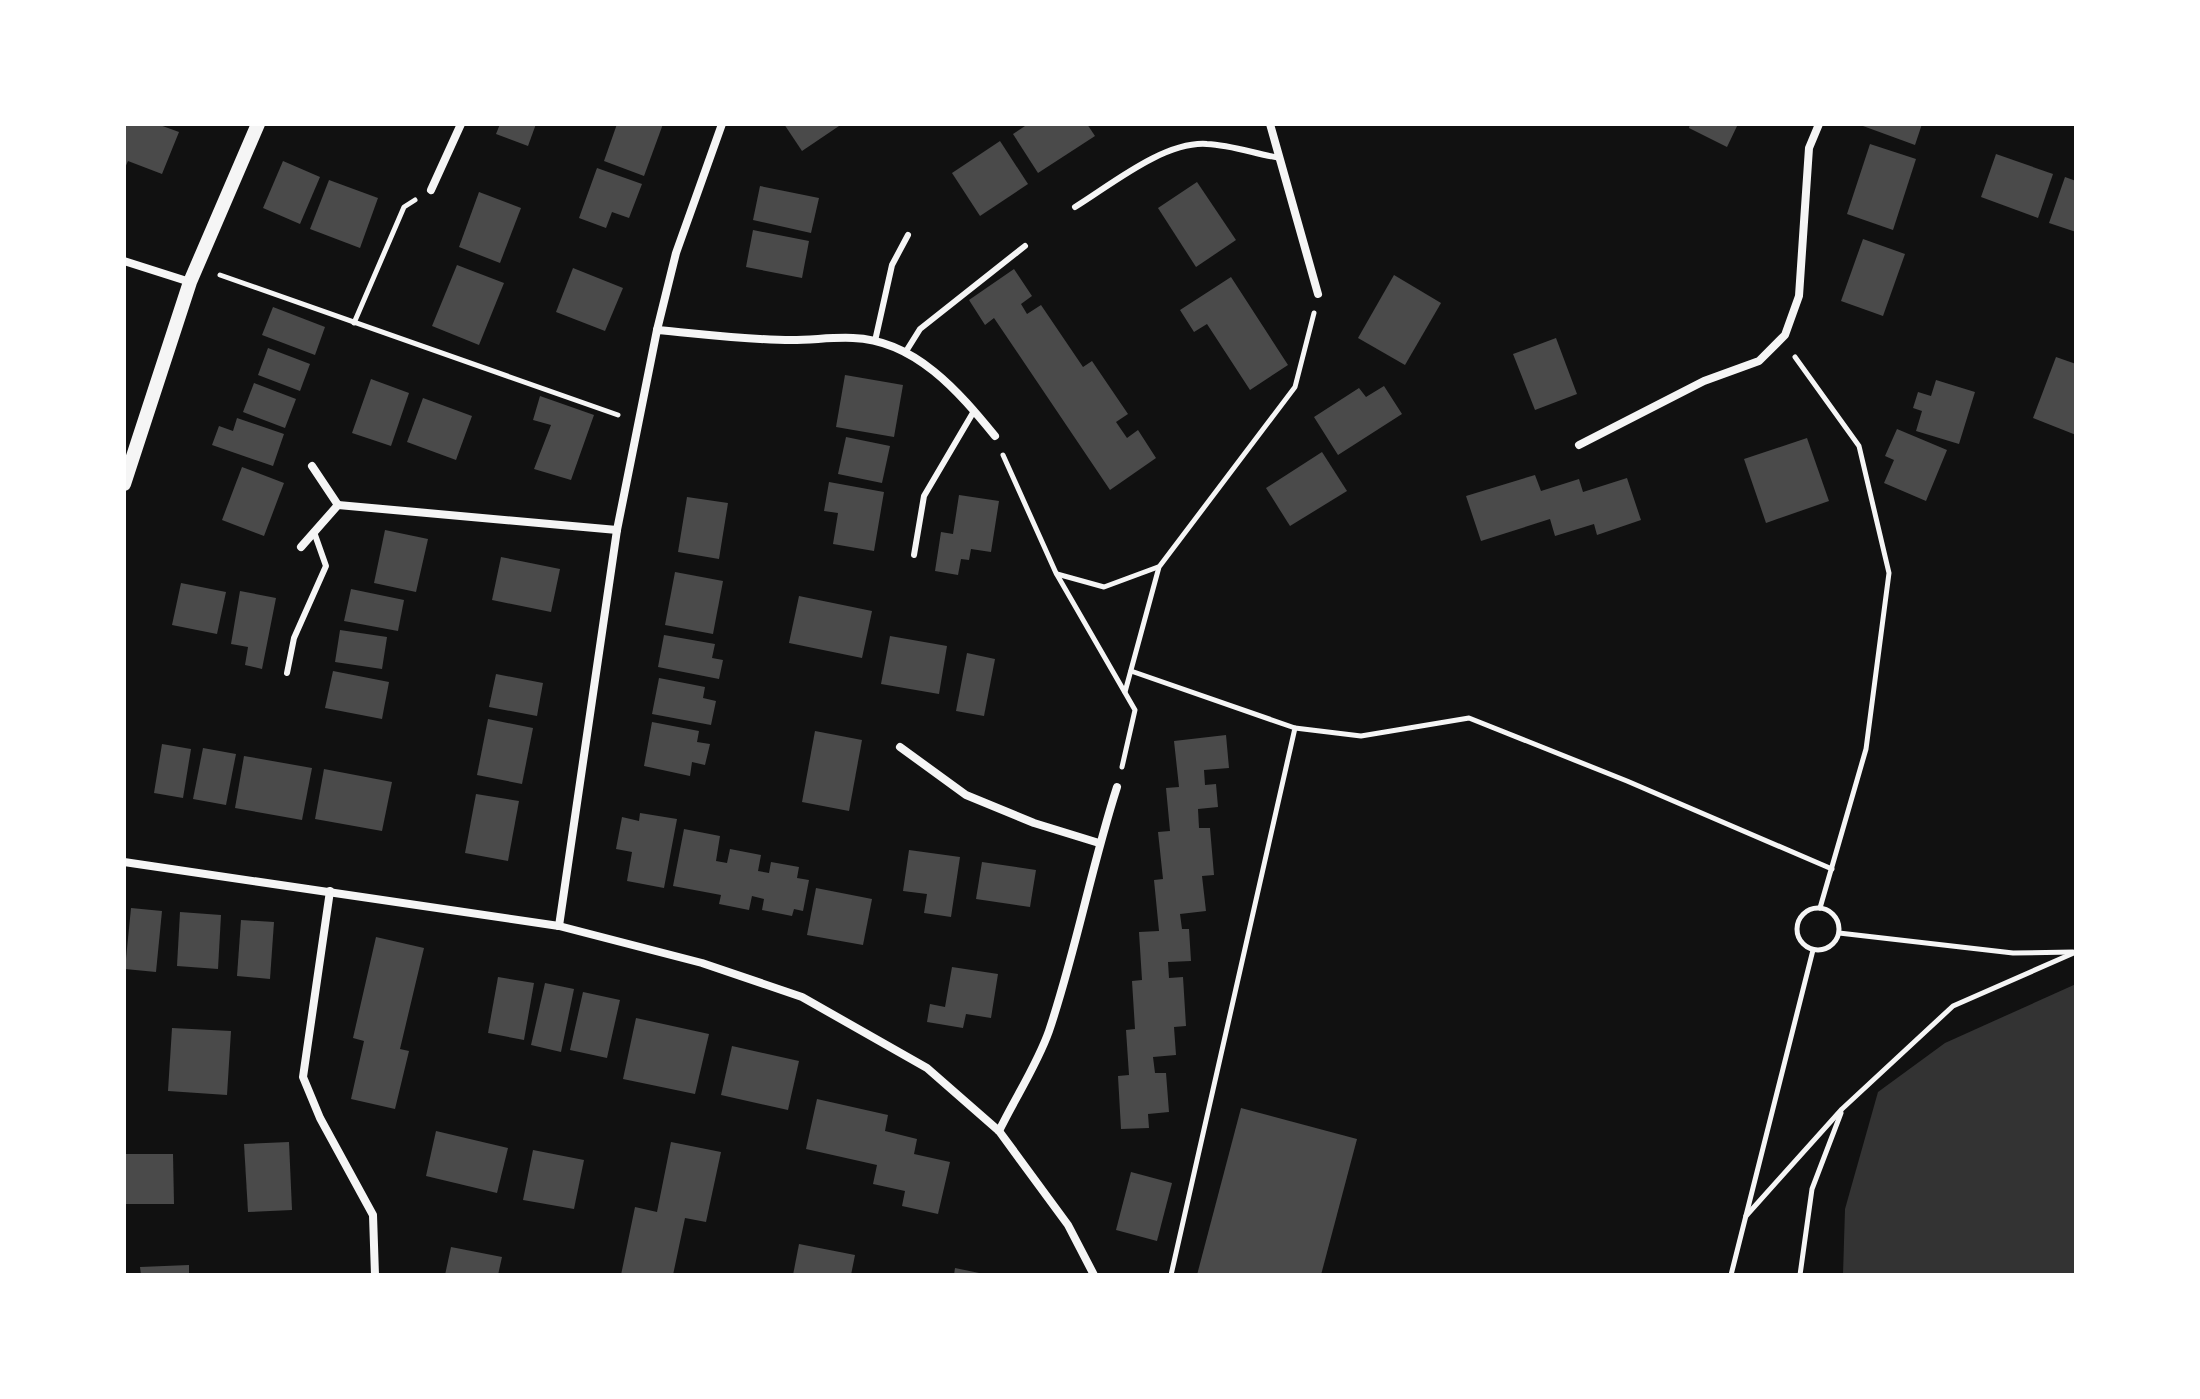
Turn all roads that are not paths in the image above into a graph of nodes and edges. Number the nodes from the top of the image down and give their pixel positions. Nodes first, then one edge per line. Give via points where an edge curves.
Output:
1 (258, 124) edge
2 (461, 124) edge
3 (722, 124) edge
4 (1270, 124) edge
5 (1819, 124) edge
6 (1280, 158) junction
7 (431, 190) road end
8 (1075, 207) dead end
9 (908, 235) dead end
10 (1025, 246) dead end
11 (124, 261) edge
12 (190, 282) junction
13 (1318, 294) road end
14 (657, 330) junction
15 (875, 342) junction
16 (905, 353) junction
17 (974, 411) junction
18 (995, 436) road end
19 (1579, 445) dead end
20 (312, 466) dead end
21 (124, 484) edge
22 (338, 505) junction
23 (617, 530) junction
24 (314, 532) junction
25 (301, 547) dead end
26 (914, 555) dead end
27 (287, 673) dead end
28 (900, 747) dead end
29 (1117, 787) road end
30 (1099, 843) junction
31 (124, 862) edge
32 (330, 891) junction
33 (559, 926) junction
34 (999, 1131) junction
35 (375, 1275) edge
36 (1094, 1275) edge

1 - 12 street
2 - 7 street
3 - 14 street via 676,253
4 - 6 street
5 - 19 street via 1809,148 1799,296 1785,335 1759,361 1704,381
6 - 8 lane via 1207,144 1183,145
6 - 13 street
9 - 15 lane via 892,265
10 - 16 lane via 920,329
11 - 12 street
12 - 21 street
14 - 15 street
14 - 23 street
15 - 16 street
16 - 17 street via 927,364
17 - 18 street
17 - 26 lane via 924,496
20 - 22 street
22 - 23 street
22 - 24 street
23 - 33 street
24 - 25 street
24 - 27 lane via 326,566 294,638
28 - 30 street via 966,795
29 - 30 street
30 - 34 street via 1048,1034
31 - 32 street
32 - 33 street
32 - 35 street via 303,1077 373,1215
33 - 34 street via 702,963 802,997 927,1068
34 - 36 street via 1068,1225

